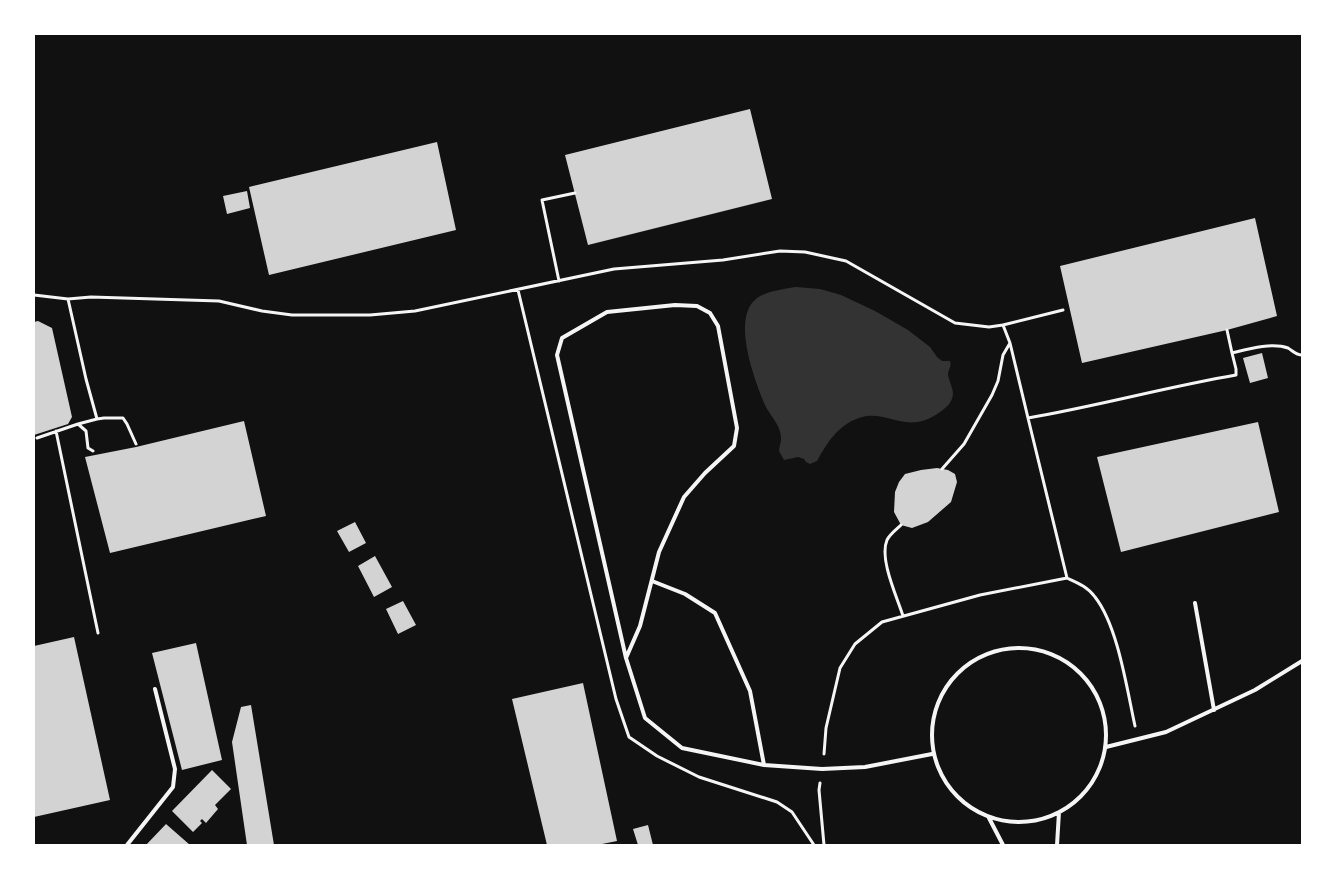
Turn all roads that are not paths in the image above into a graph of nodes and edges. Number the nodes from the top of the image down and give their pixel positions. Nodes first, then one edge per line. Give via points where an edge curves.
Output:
1 (652, 580) junction
2 (1195, 603) dead end
3 (626, 658) junction
4 (1302, 661) edge
5 (155, 689) dead end
6 (1214, 710) junction
7 (1106, 747) junction
8 (932, 754) junction
9 (764, 765) junction
10 (1060, 812) junction
11 (989, 818) junction
12 (127, 845) edge
13 (1003, 845) edge
14 (1057, 845) edge

1 - 3 lane via 640,626
1 - 3 lane via 659,552 684,497 734,446 737,428 718,326 710,313 697,306 607,312 562,338 557,355
1 - 9 lane via 686,594 715,613 750,691
2 - 6 lane
3 - 9 lane via 645,718 682,748
4 - 6 lane
5 - 12 lane via 175,769 173,787
6 - 7 lane via 1166,732
7 - 8 lane via 1104,713 1089,682 1064,660 1032,648 998,649 967,664 944,689 931,720
7 - 10 lane via 1098,773 1082,796
8 - 9 lane via 865,767 822,769
8 - 11 lane via 952,793
10 - 11 lane via 1024,822
10 - 14 lane
11 - 13 lane

